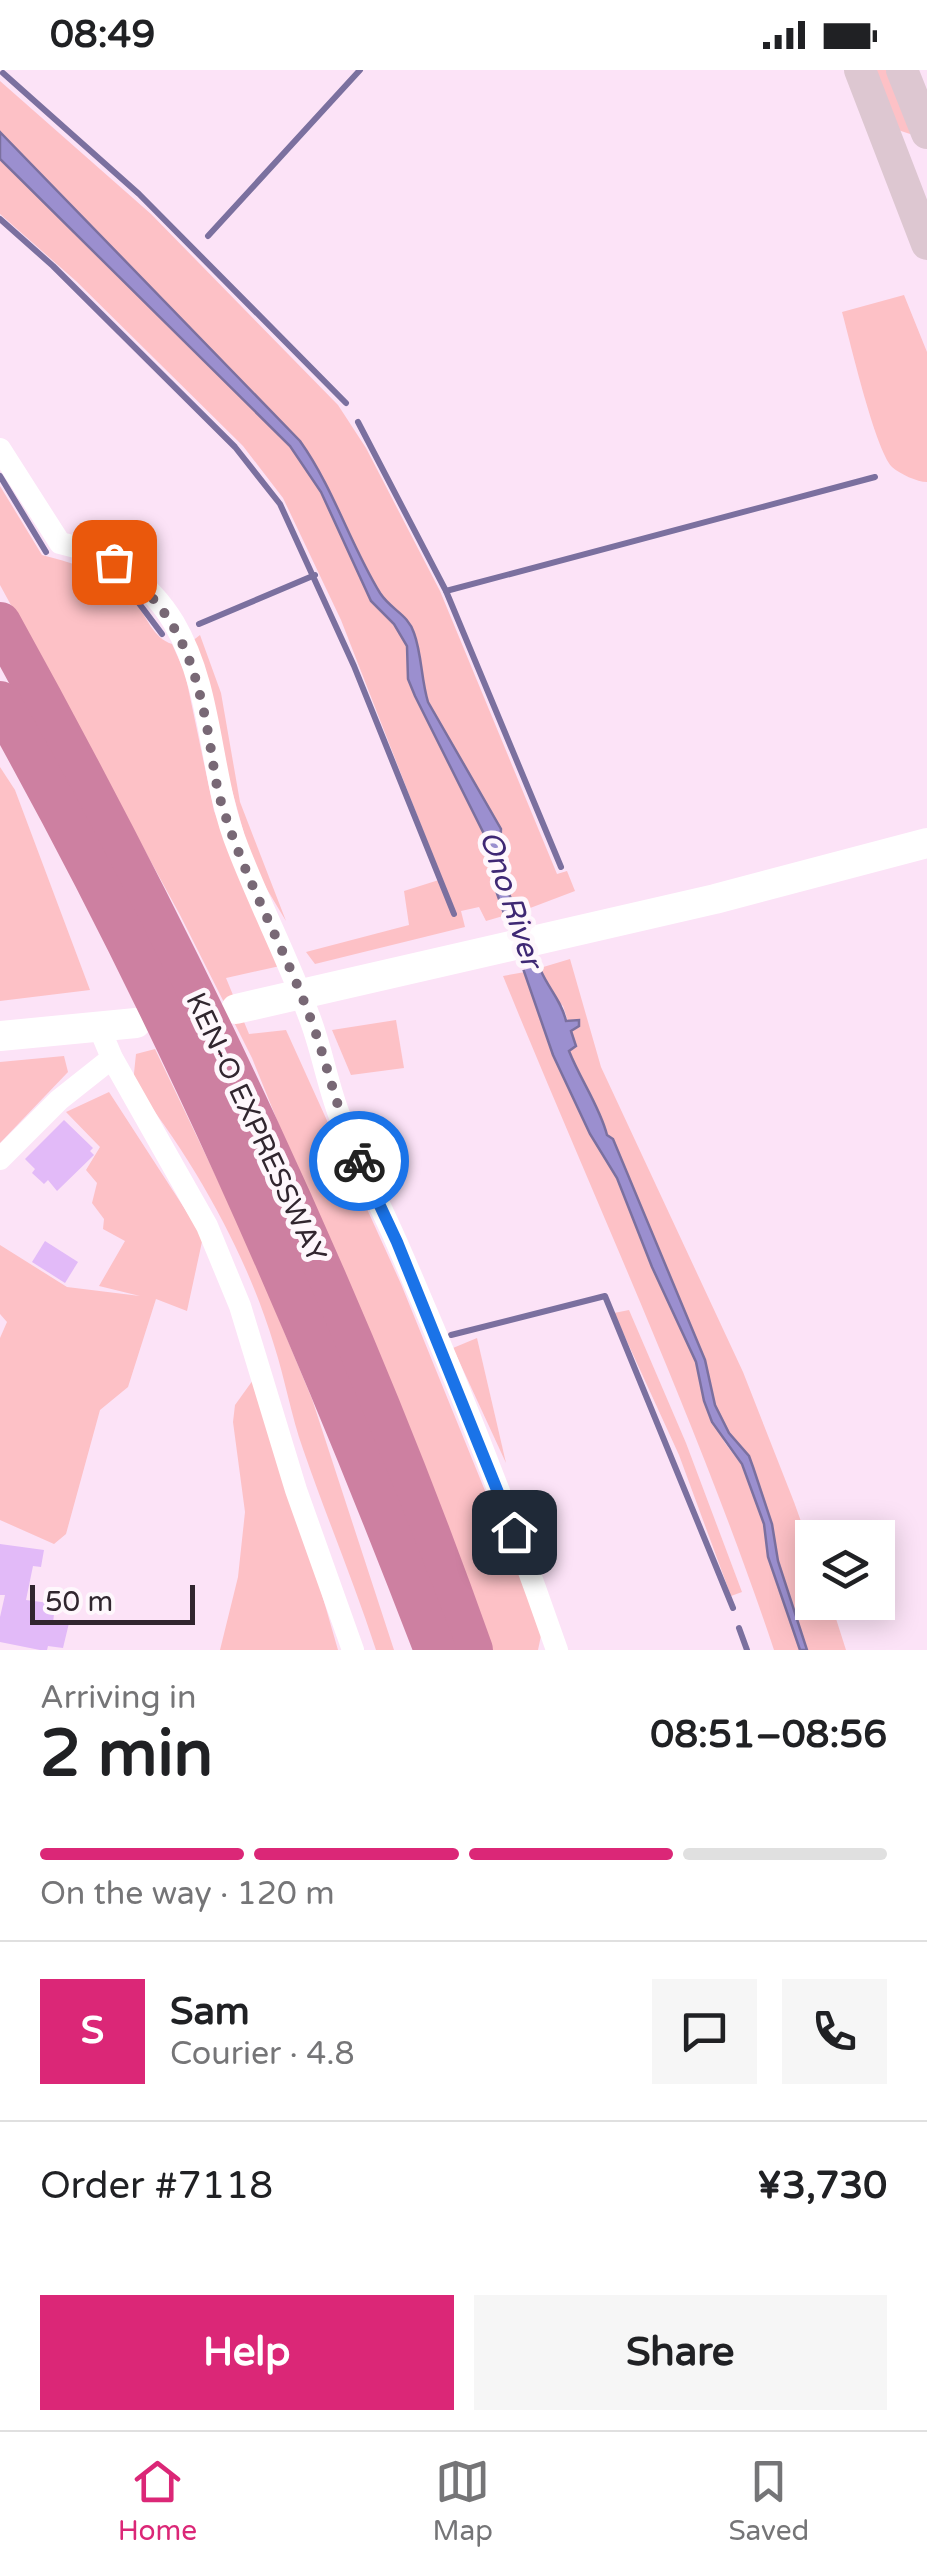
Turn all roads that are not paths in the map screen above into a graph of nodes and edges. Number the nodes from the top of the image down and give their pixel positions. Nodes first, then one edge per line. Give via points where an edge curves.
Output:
1 (860, 70) edge
2 (902, 70) edge
3 (927, 133) edge
4 (927, 244) edge
5 (0, 449) edge
6 (0, 624) edge
7 (0, 702) edge
8 (927, 844) edge
9 (301, 995) junction
10 (236, 1009) dead end
11 (136, 1023) dead end
12 (99, 1027) junction
13 (0, 1036) edge
14 (112, 1058) junction
15 (0, 1159) edge
16 (353, 1650) edge
17 (435, 1650) edge
18 (472, 1650) edge
19 (557, 1650) edge

1 - 4 main road
2 - 3 main road
5 - 9 street via 60,543 114,562 174,622 201,693 221,802
6 - 18 highway, KEN-O EXPRESSWAY via 132,867 311,1242 418,1499
7 - 17 highway, KEN-O EXPRESSWAY via 77,841 220,1131
8 - 9 street
9 - 10 street
9 - 19 street via 339,1116 397,1242
11 - 12 street
12 - 13 street
12 - 14 street
14 - 15 street
14 - 16 street via 207,1226 234,1290

